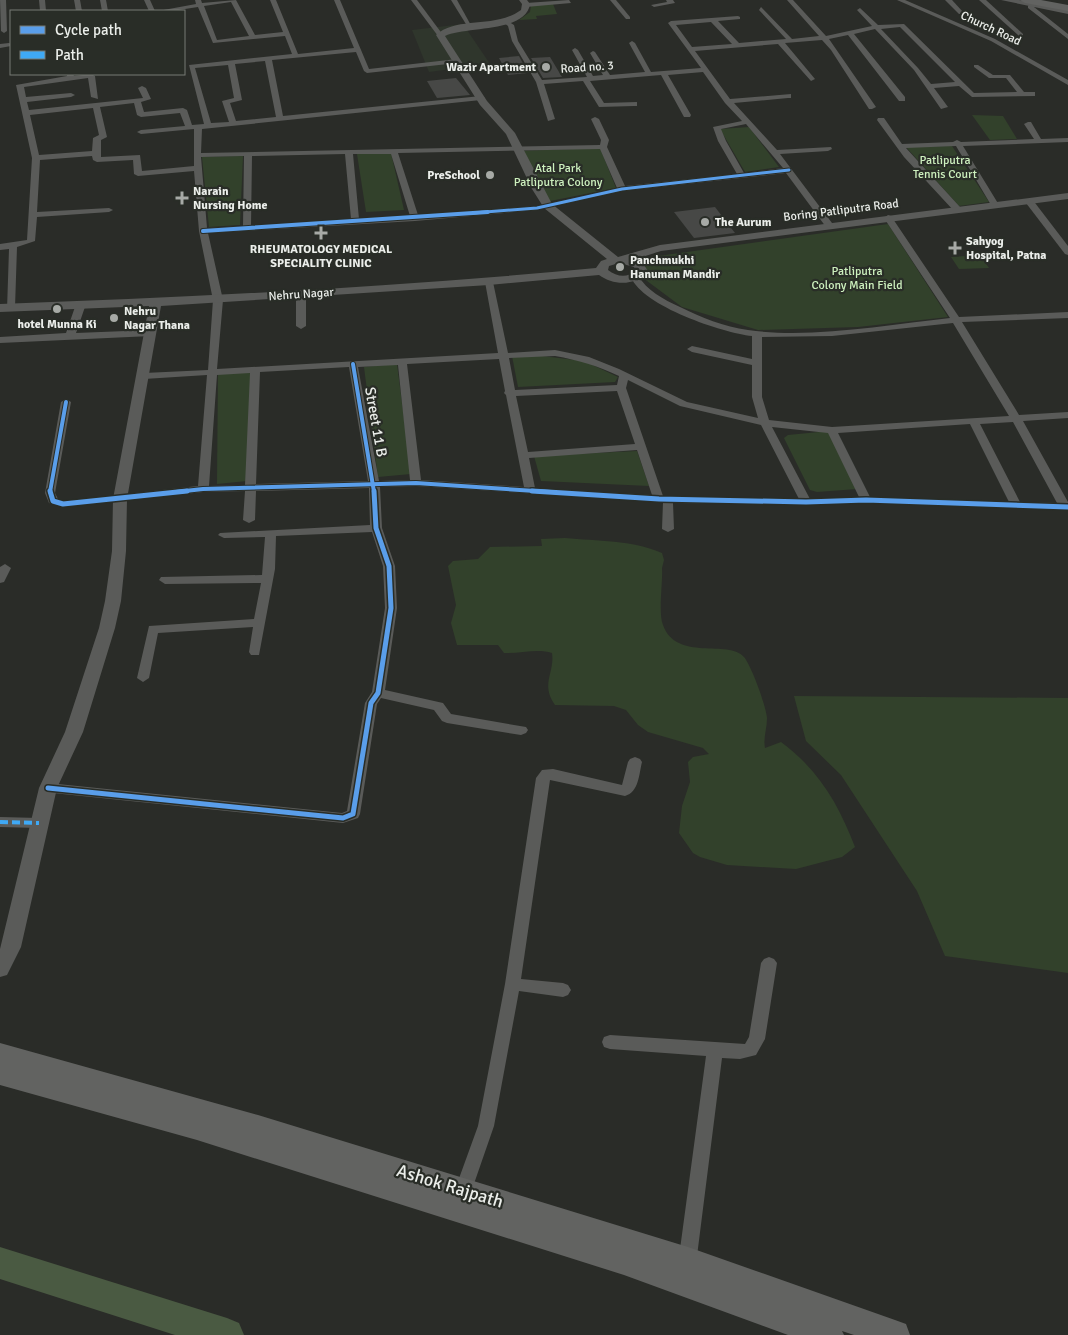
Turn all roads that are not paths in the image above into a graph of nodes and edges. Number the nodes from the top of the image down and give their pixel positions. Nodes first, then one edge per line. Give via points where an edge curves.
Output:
1 (3, 0) edge
2 (232, 0) edge
3 (273, 0) edge
4 (337, 0) edge
5 (414, 0) edge
6 (454, 0) edge
7 (613, 0) edge
8 (790, 0) edge
9 (900, 0) edge
10 (948, 0) edge
11 (982, 0) edge
12 (1005, 0) edge
13 (1049, 0) edge
14 (1068, 1) edge
15 (199, 2) edge
16 (569, 2) dead end
17 (1030, 2) edge
18 (524, 3) edge
19 (652, 3) edge
20 (672, 4) edge
21 (1068, 8) edge
22 (165, 10) edge
23 (761, 10) dead end
24 (860, 10) dead end
25 (1068, 12) edge
26 (660, 13) dead end
27 (961, 13) dead end
28 (628, 18) dead end
29 (738, 18) dead end
30 (713, 20) junction
31 (506, 22) junction
32 (876, 27) junction
33 (471, 28) junction
34 (5, 31) edge
35 (850, 33) junction
36 (286, 34) junction
37 (440, 35) junction
38 (1021, 35) dead end
39 (1068, 37) edge
40 (253, 38) junction
41 (824, 38) junction
42 (791, 41) junction
43 (780, 42) junction
44 (632, 43) dead end
45 (0, 46) edge
46 (9, 46) dead end
47 (737, 46) junction
48 (358, 50) junction
49 (574, 50) dead end
50 (691, 50) junction
51 (593, 53) dead end
52 (296, 56) junction
53 (268, 59) junction
54 (457, 61) junction
55 (231, 62) junction
56 (976, 66) dead end
57 (706, 70) junction
58 (663, 73) junction
59 (649, 74) junction
60 (71, 76) edge
61 (608, 77) junction
62 (588, 79) junction
63 (811, 79) dead end
64 (540, 82) junction
65 (1068, 83) edge
66 (960, 84) junction
67 (929, 86) junction
68 (142, 88) dead end
69 (1022, 94) junction
70 (1032, 94) dead end
71 (71, 95) dead end
72 (788, 96) dead end
73 (481, 98) junction
74 (902, 99) dead end
75 (23, 100) junction
76 (96, 101) junction
77 (137, 101) junction
78 (728, 102) junction
79 (634, 104) dead end
80 (872, 107) dead end
81 (944, 108) dead end
82 (26, 113) junction
83 (687, 115) dead end
84 (280, 118) junction
85 (550, 119) dead end
86 (594, 119) dead end
87 (881, 120) dead end
88 (747, 122) junction
89 (233, 123) junction
90 (1028, 124) dead end
91 (198, 126) junction
92 (503, 129) junction
93 (141, 132) dead end
94 (1039, 141) junction
95 (1067, 141) edge
96 (957, 142) junction
97 (900, 146) junction
98 (602, 147) junction
99 (506, 149) junction
100 (518, 149) junction
101 (828, 149) dead end
102 (349, 152) junction
103 (394, 152) junction
104 (775, 152) junction
105 (96, 153) junction
106 (248, 154) junction
107 (197, 155) junction
108 (36, 158) junction
109 (198, 168) junction
110 (789, 170) junction
111 (742, 176) junction
112 (622, 189) junction
113 (1068, 196) edge
114 (1068, 200) edge
115 (1031, 202) junction
116 (995, 205) junction
117 (542, 207) junction
118 (957, 209) junction
119 (109, 210) dead end
120 (33, 215) junction
121 (415, 218) junction
122 (889, 220) junction
123 (355, 222) junction
124 (828, 225) junction
125 (247, 228) junction
126 (203, 230) junction
127 (747, 238) junction
128 (13, 246) junction
129 (0, 247) edge
130 (1068, 252) edge
131 (633, 261) junction
132 (610, 263) junction
133 (635, 277) junction
134 (489, 282) junction
135 (301, 294) junction
136 (218, 300) junction
137 (156, 301) junction
138 (81, 304) junction
139 (5, 308) edge
140 (1068, 315) edge
141 (956, 320) junction
142 (301, 326) dead end
143 (151, 333) junction
144 (757, 334) junction
145 (70, 336) junction
146 (0, 340) edge
147 (692, 349) dead end
148 (502, 354) junction
149 (402, 361) junction
150 (757, 363) junction
151 (353, 364) junction
152 (255, 370) junction
153 (214, 372) junction
154 (624, 375) junction
155 (144, 376) junction
156 (621, 388) junction
157 (509, 393) junction
158 (66, 402) dead end
159 (1068, 415) edge
160 (1016, 418) junction
161 (973, 421) junction
162 (765, 424) junction
163 (832, 430) junction
164 (641, 447) junction
165 (524, 455) junction
166 (416, 483) junction
167 (374, 485) junction
168 (203, 489) junction
169 (252, 489) junction
170 (530, 491) junction
171 (120, 498) junction
172 (663, 499) junction
173 (866, 500) junction
174 (806, 502) junction
175 (1016, 505) junction
176 (1067, 507) edge
177 (249, 520) dead end
178 (376, 528) junction
179 (668, 529) dead end
180 (271, 533) junction
181 (224, 535) dead end
182 (267, 579) junction
183 (165, 580) dead end
184 (260, 623) junction
185 (255, 652) dead end
186 (143, 678) dead end
187 (378, 693) junction
188 (521, 730) dead end
189 (635, 762) dead end
190 (48, 788) junction
191 (0, 822) edge
192 (40, 823) junction
193 (769, 963) dead end
194 (0, 970) edge
195 (513, 984) junction
196 (563, 990) dead end
197 (610, 1042) dead end
198 (715, 1051) junction
199 (0, 1054) edge
200 (0, 1073) edge
201 (461, 1200) junction
202 (684, 1271) junction
203 (829, 1335) edge
204 (896, 1335) edge

1 - 34 street
2 - 15 street
2 - 40 street
3 - 36 street
4 - 48 street
5 - 37 street
6 - 33 street
7 - 28 street
8 - 41 street
9 - 65 street, Church Road via 993,40
10 - 27 street
11 - 38 street
12 - 17 street
13 - 14 main road
15 - 22 street
15 - 40 street via 215,42
16 - 18 street
17 - 21 main road
17 - 25 street
17 - 39 street via 1030,7
18 - 31 street via 525,10
19 - 20 street
19 - 26 street
23 - 42 street
24 - 32 street
29 - 30 street
30 - 47 street
30 - 50 street via 671,23
31 - 33 street
31 - 64 street, Road no. 3
32 - 35 street
32 - 66 street via 902,25
32 - 67 street
33 - 37 street
35 - 41 street
35 - 74 street
36 - 40 street
36 - 52 street
37 - 54 street
41 - 42 street
41 - 80 street
42 - 43 street
43 - 47 street
43 - 63 street
44 - 59 street
45 - 46 street
47 - 50 street
48 - 52 street
48 - 54 street via 367,71
49 - 62 street
50 - 57 street
51 - 61 street
52 - 53 street
53 - 55 street
53 - 84 street
54 - 73 street
55 - 89 street via 238,100 226,101
55 - 91 street via 191,66
56 - 69 street via 991,77 1008,76
57 - 58 street, Road no. 3
57 - 78 street
58 - 59 street, Road no. 3
58 - 83 street
59 - 61 street, Road no. 3
60 - 75 street via 20,85
60 - 76 street via 91,76
61 - 62 street, Road no. 3
62 - 64 street, Road no. 3
62 - 79 street via 602,105
64 - 85 street
66 - 67 street
66 - 69 street via 976,95
67 - 81 street
68 - 77 street via 147,99
69 - 70 street
71 - 75 street
72 - 78 street
73 - 84 street via 386,110
73 - 92 street
75 - 82 street
76 - 77 street
76 - 82 street
76 - 105 street via 103,137 97,138
77 - 91 street via 141,115 183,110
78 - 88 street
82 - 108 street
84 - 89 street
86 - 98 street via 605,140
87 - 97 street
88 - 104 street
88 - 111 street via 716,127
89 - 91 street
90 - 94 street
91 - 93 street
91 - 107 street
92 - 99 street via 500,134
92 - 100 street via 510,133
94 - 95 street
94 - 96 street
96 - 97 street
96 - 116 street
97 - 118 street
98 - 100 street
98 - 112 street
99 - 100 street
99 - 103 street
99 - 117 street
100 - 117 street
101 - 104 street
102 - 103 street
102 - 106 street
102 - 123 street
103 - 121 street
104 - 110 street
105 - 108 street
105 - 109 street via 97,160 136,157 138,174
106 - 107 street
106 - 125 street
107 - 109 street
108 - 120 street
109 - 126 street
110 - 111 street
110 - 124 street
111 - 112 street
112 - 117 street
113 - 115 street, Boring Patliputra Road
114 - 115 street, Boring Patliputra Road
115 - 116 street, Boring Patliputra Road
115 - 122 street, Boring Patliputra Road
115 - 130 street
116 - 118 street, Boring Patliputra Road
117 - 121 street
117 - 132 street
118 - 122 street, Boring Patliputra Road
119 - 120 street
120 - 128 street via 31,241
121 - 123 street
122 - 124 street, Boring Patliputra Road
122 - 127 street, Boring Patliputra Road
122 - 141 street
123 - 125 street
124 - 127 street, Boring Patliputra Road
125 - 126 street
126 - 136 street
127 - 131 street, Boring Patliputra Road via 684,248
127 - 132 street, Boring Patliputra Road via 660,248
128 - 129 street
128 - 139 street
131 - 132 street, Boring Patliputra Road
131 - 133 street via 642,267
132 - 133 street via 616,278
132 - 134 street, Nehru Nagar
133 - 144 street via 646,291 674,308 708,322
134 - 135 street, Nehru Nagar
134 - 148 street
135 - 136 street, Nehru Nagar
135 - 142 street
136 - 137 street, Nehru Nagar
136 - 153 street
137 - 138 street, Nehru Nagar
137 - 143 street
138 - 139 street, Nehru Nagar
138 - 145 street
140 - 141 street
141 - 144 street via 872,331
141 - 160 street
143 - 145 street
143 - 155 street
144 - 150 street
145 - 146 street
147 - 150 street
148 - 149 street
148 - 154 street via 555,353 586,359
148 - 157 street
149 - 151 street
149 - 166 street
150 - 162 street via 757,397
151 - 152 street
151 - 167 street, Street 11 B
152 - 153 street
152 - 169 street
153 - 155 street
153 - 168 street
154 - 156 street
154 - 162 street via 684,404
155 - 171 street
156 - 157 street
156 - 164 street
157 - 165 street
158 - 171 street via 50,498 63,504
159 - 160 street
160 - 161 street
160 - 176 street
161 - 163 street
161 - 175 street
162 - 163 street
162 - 174 street
163 - 173 street
164 - 165 street
164 - 172 street
165 - 170 street
166 - 167 street
166 - 170 street
167 - 169 street
167 - 178 street, Street 11 B
168 - 169 street
168 - 171 street
169 - 177 street
170 - 172 street
171 - 190 street via 120,551 106,628 74,732
172 - 174 street
172 - 179 street
173 - 174 street
173 - 175 street
175 - 176 street
178 - 180 street
178 - 187 street, Street 11 B via 389,566 392,608
180 - 181 street
180 - 182 street
182 - 183 street
182 - 184 street
184 - 185 street
184 - 186 street via 154,629
187 - 188 street via 438,706 447,718
187 - 190 street, Street 11 B via 371,703 355,809 349,817 187,804
189 - 195 street via 625,791 553,774 543,778
190 - 192 street
191 - 192 street
192 - 194 street via 11,947
193 - 198 street via 755,1046 740,1052
195 - 196 street
195 - 201 street via 486,1126
197 - 198 street
198 - 202 street
199 - 201 main road, Ashok Rajpath via 249,1124
200 - 201 main road, Ashok Rajpath
201 - 202 main road, Ashok Rajpath via 624,1261
202 - 203 main road, Ashok Rajpath
202 - 204 main road, Ashok Rajpath

